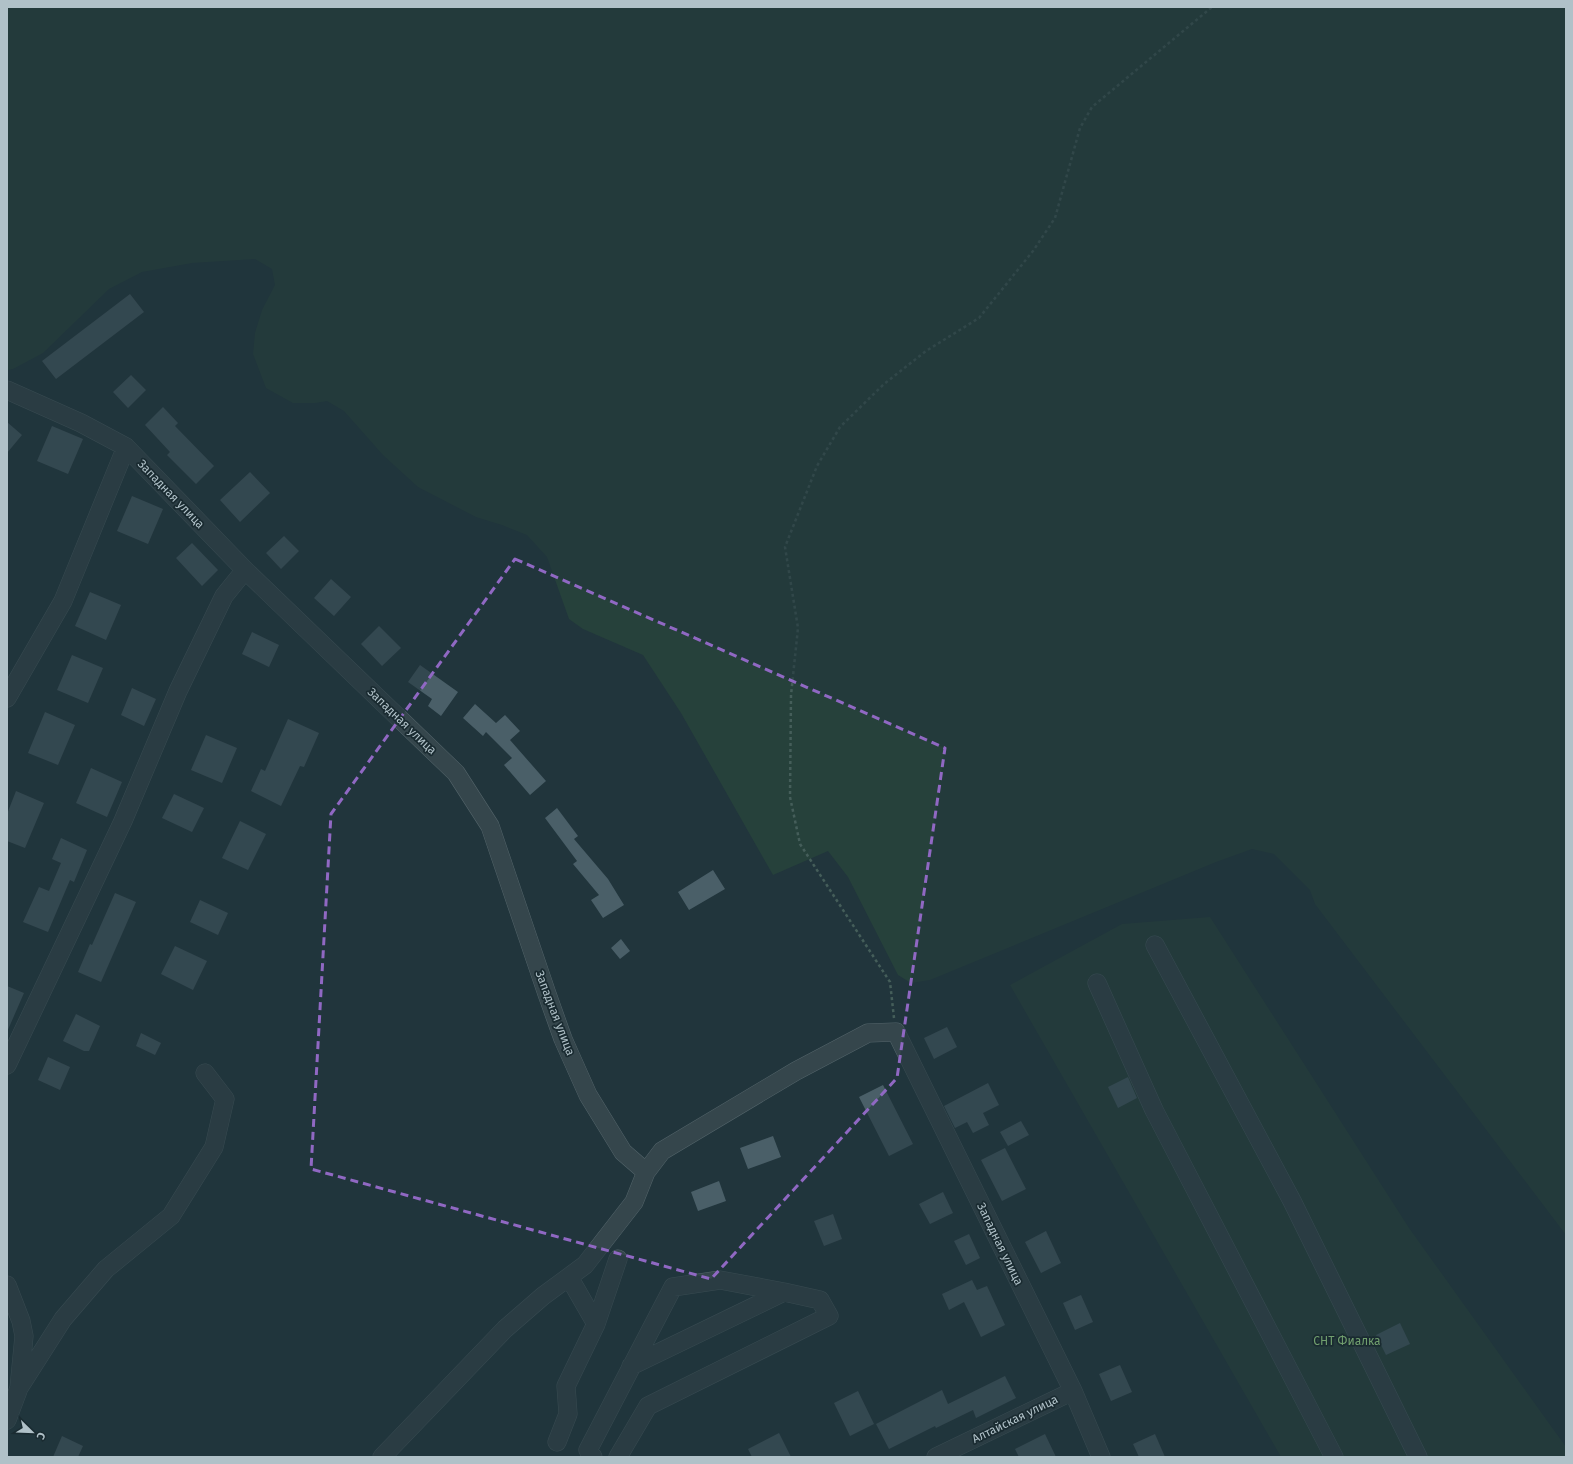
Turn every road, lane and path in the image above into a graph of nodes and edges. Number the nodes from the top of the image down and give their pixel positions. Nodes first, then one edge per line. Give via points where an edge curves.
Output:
1 (1212, 7) edge
2 (7, 390) edge
3 (126, 447) junction
4 (244, 570) junction
5 (7, 698) edge
6 (1155, 945) dead end
7 (1096, 983) dead end
8 (896, 1032) junction
9 (7, 1065) edge
10 (205, 1073) dead end
11 (662, 1151) junction
12 (628, 1157) junction
13 (646, 1172) junction
14 (637, 1196) junction
15 (618, 1259) dead end
16 (569, 1277) junction
17 (7, 1285) edge
18 (784, 1292) junction
19 (14, 1322) edge
20 (596, 1324) junction
21 (631, 1366) junction
22 (19, 1388) junction
23 (1073, 1391) junction
24 (7, 1420) edge
25 (557, 1442) dead end
26 (382, 1457) edge
27 (593, 1457) edge
28 (618, 1457) edge
29 (936, 1457) edge
30 (1101, 1457) edge
31 (1334, 1457) edge
32 (1418, 1457) edge

1 - 8 path via 1092,107 1080,128 1055,218 1033,252 979,318 926,351 884,384 840,427 817,466 785,547 798,628 791,695 790,797 800,844 890,982
2 - 3 street, Западная улица via 81,423
3 - 4 street, Западная улица
3 - 5 street via 63,601
4 - 9 street via 224,596 178,691 123,822
4 - 12 street, Западная улица via 456,773 490,826 563,1039 588,1095 622,1152
6 - 32 street via 1292,1201
7 - 31 street via 1154,1110
8 - 11 street via 868,1033 796,1071
8 - 23 street, Западная улица
10 - 22 street via 224,1099 214,1147 171,1216 106,1269 63,1319
11 - 12 street
11 - 13 street
12 - 13 street, Западная улица
12 - 14 street
13 - 14 street
14 - 16 street via 585,1265
15 - 20 street
16 - 20 street
16 - 26 street via 505,1329
17 - 19 street
18 - 21 street
18 - 21 street via 720,1280 673,1287
18 - 28 street via 820,1300 829,1316 648,1406
19 - 22 street via 24,1336
20 - 25 street via 566,1386 568,1414
21 - 27 street via 588,1450
22 - 24 street
23 - 29 street, Алтайская улица
23 - 30 street, Западная улица

